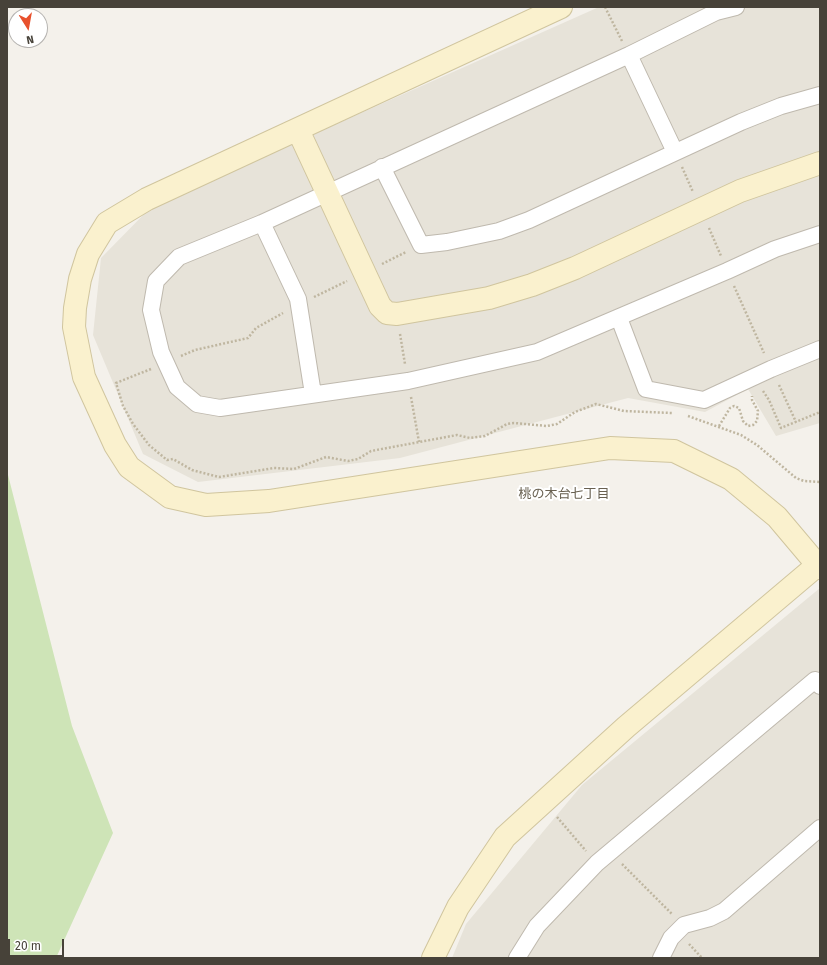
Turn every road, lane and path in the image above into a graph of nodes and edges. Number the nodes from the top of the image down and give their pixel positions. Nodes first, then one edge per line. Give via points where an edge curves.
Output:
1 (561, 7) edge
2 (605, 7) edge
3 (736, 7) edge
4 (629, 54) junction
5 (820, 95) edge
6 (298, 130) junction
7 (675, 152) junction
8 (820, 163) edge
9 (382, 166) junction
10 (326, 193) junction
11 (701, 208) junction
12 (262, 223) junction
13 (820, 234) edge
14 (421, 245) junction
15 (365, 272) junction
16 (727, 272) junction
17 (299, 305) junction
18 (397, 314) junction
19 (619, 318) junction
20 (820, 349) edge
21 (166, 362) junction
22 (771, 368) junction
23 (408, 381) junction
24 (759, 389) dead end
25 (754, 391) dead end
26 (313, 394) junction
27 (820, 412) edge
28 (675, 414) dead end
29 (681, 414) dead end
30 (796, 422) junction
31 (719, 426) junction
32 (419, 442) junction
33 (820, 482) edge
34 (819, 565) edge
35 (820, 686) edge
36 (544, 802) junction
37 (820, 828) edge
38 (611, 852) junction
39 (597, 863) junction
40 (684, 925) junction
41 (433, 958) edge
42 (517, 958) edge
43 (661, 958) edge

1 - 6 street
2 - 4 path
3 - 4 street via 716,12
4 - 7 street
4 - 9 street
5 - 7 street via 781,106
6 - 10 street
6 - 34 street via 146,199 107,223 88,254 74,308 74,327 84,377 115,445 129,467 170,497 206,505 269,501 610,448 674,451 731,479 777,518
7 - 11 path
7 - 14 street via 529,220 498,231
8 - 11 street via 740,191
9 - 10 street
9 - 14 street
10 - 12 street
10 - 15 street
11 - 16 path
11 - 18 street via 576,268 532,285 489,298
12 - 17 street
12 - 21 street via 179,257 156,281 150,310
13 - 16 street via 775,249
14 - 15 path
15 - 17 path
15 - 18 street via 380,306 387,313
16 - 19 street
16 - 22 path
17 - 21 path via 256,328 248,338 195,350
17 - 26 street
18 - 23 path
19 - 22 street via 646,389 704,400
19 - 23 street via 537,352
20 - 22 street
21 - 26 street via 177,387 197,404 220,408
21 - 32 path via 116,383 132,424 148,445 167,460 173,459 192,470 218,477 274,468 294,469 326,457 348,461 358,459 371,451
22 - 30 path
23 - 26 street
23 - 32 path
24 - 30 path via 765,392 781,428
25 - 31 path via 752,400 758,410 758,416 753,426 748,426 743,421 738,408 734,406
27 - 30 path
28 - 32 path via 624,411 596,404 575,412 557,424 540,426 514,423 485,436 470,438 457,435
29 - 31 path
31 - 33 path via 757,445 796,478
34 - 36 street via 626,727
35 - 38 street via 815,680
36 - 39 path
36 - 41 street via 506,837 458,908
37 - 40 street via 724,911
38 - 39 street
38 - 40 path
39 - 42 street via 537,926
40 - 43 street via 671,938

